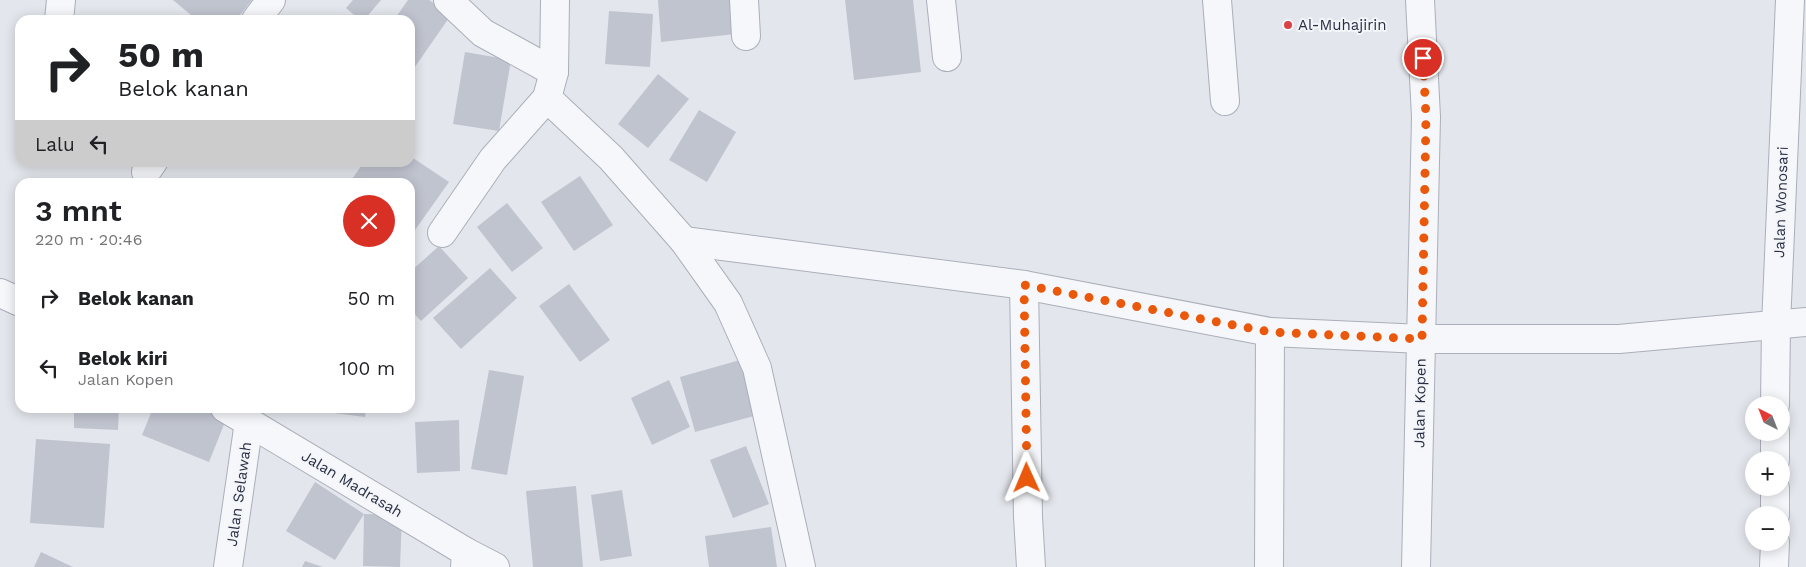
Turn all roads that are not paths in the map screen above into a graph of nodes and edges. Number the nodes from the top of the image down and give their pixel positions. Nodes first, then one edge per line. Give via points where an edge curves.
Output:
1 (61, 0) edge
2 (271, 0) edge
3 (448, 0) edge
4 (555, 0) edge
5 (744, 0) edge
6 (941, 0) edge
7 (1217, 0) edge
8 (1420, 0) edge
9 (1790, 0) edge
10 (60, 15) edge
11 (260, 15) edge
12 (746, 36) dead end
13 (947, 57) dead end
14 (554, 72) junction
15 (547, 98) junction
16 (1225, 102) dead end
17 (442, 233) dead end
18 (684, 241) junction
19 (1024, 285) junction
20 (0, 292) edge
21 (15, 300) edge
22 (1806, 322) edge
23 (1776, 325) junction
24 (1270, 332) junction
25 (1422, 339) junction
26 (1776, 396) edge
27 (234, 413) edge
28 (249, 422) junction
29 (1775, 551) edge
30 (466, 559) edge
31 (228, 567) edge
32 (495, 567) edge
33 (802, 567) edge
34 (1031, 567) edge
35 (1270, 567) edge
36 (1416, 567) edge
37 (1774, 567) edge

1 - 10 street
2 - 11 street
3 - 14 street via 482,33
4 - 14 street
5 - 12 street
6 - 13 street
7 - 16 street
8 - 25 street, Jalan Kopen via 1426,117
9 - 23 street, Jalan Wonosari
14 - 15 street
15 - 17 street via 493,159
15 - 18 street via 611,158
18 - 19 street
18 - 33 street via 728,303 757,368
19 - 24 street
19 - 34 street
20 - 21 street
22 - 23 street
23 - 25 street via 1619,339
23 - 26 street, Jalan Wonosari
24 - 25 street
24 - 35 street
25 - 36 street, Jalan Kopen
27 - 28 street, Jalan Madrasah
28 - 30 street, Jalan Madrasah
28 - 31 street, Jalan Selawah
29 - 37 street
30 - 32 street, Jalan Madrasah

